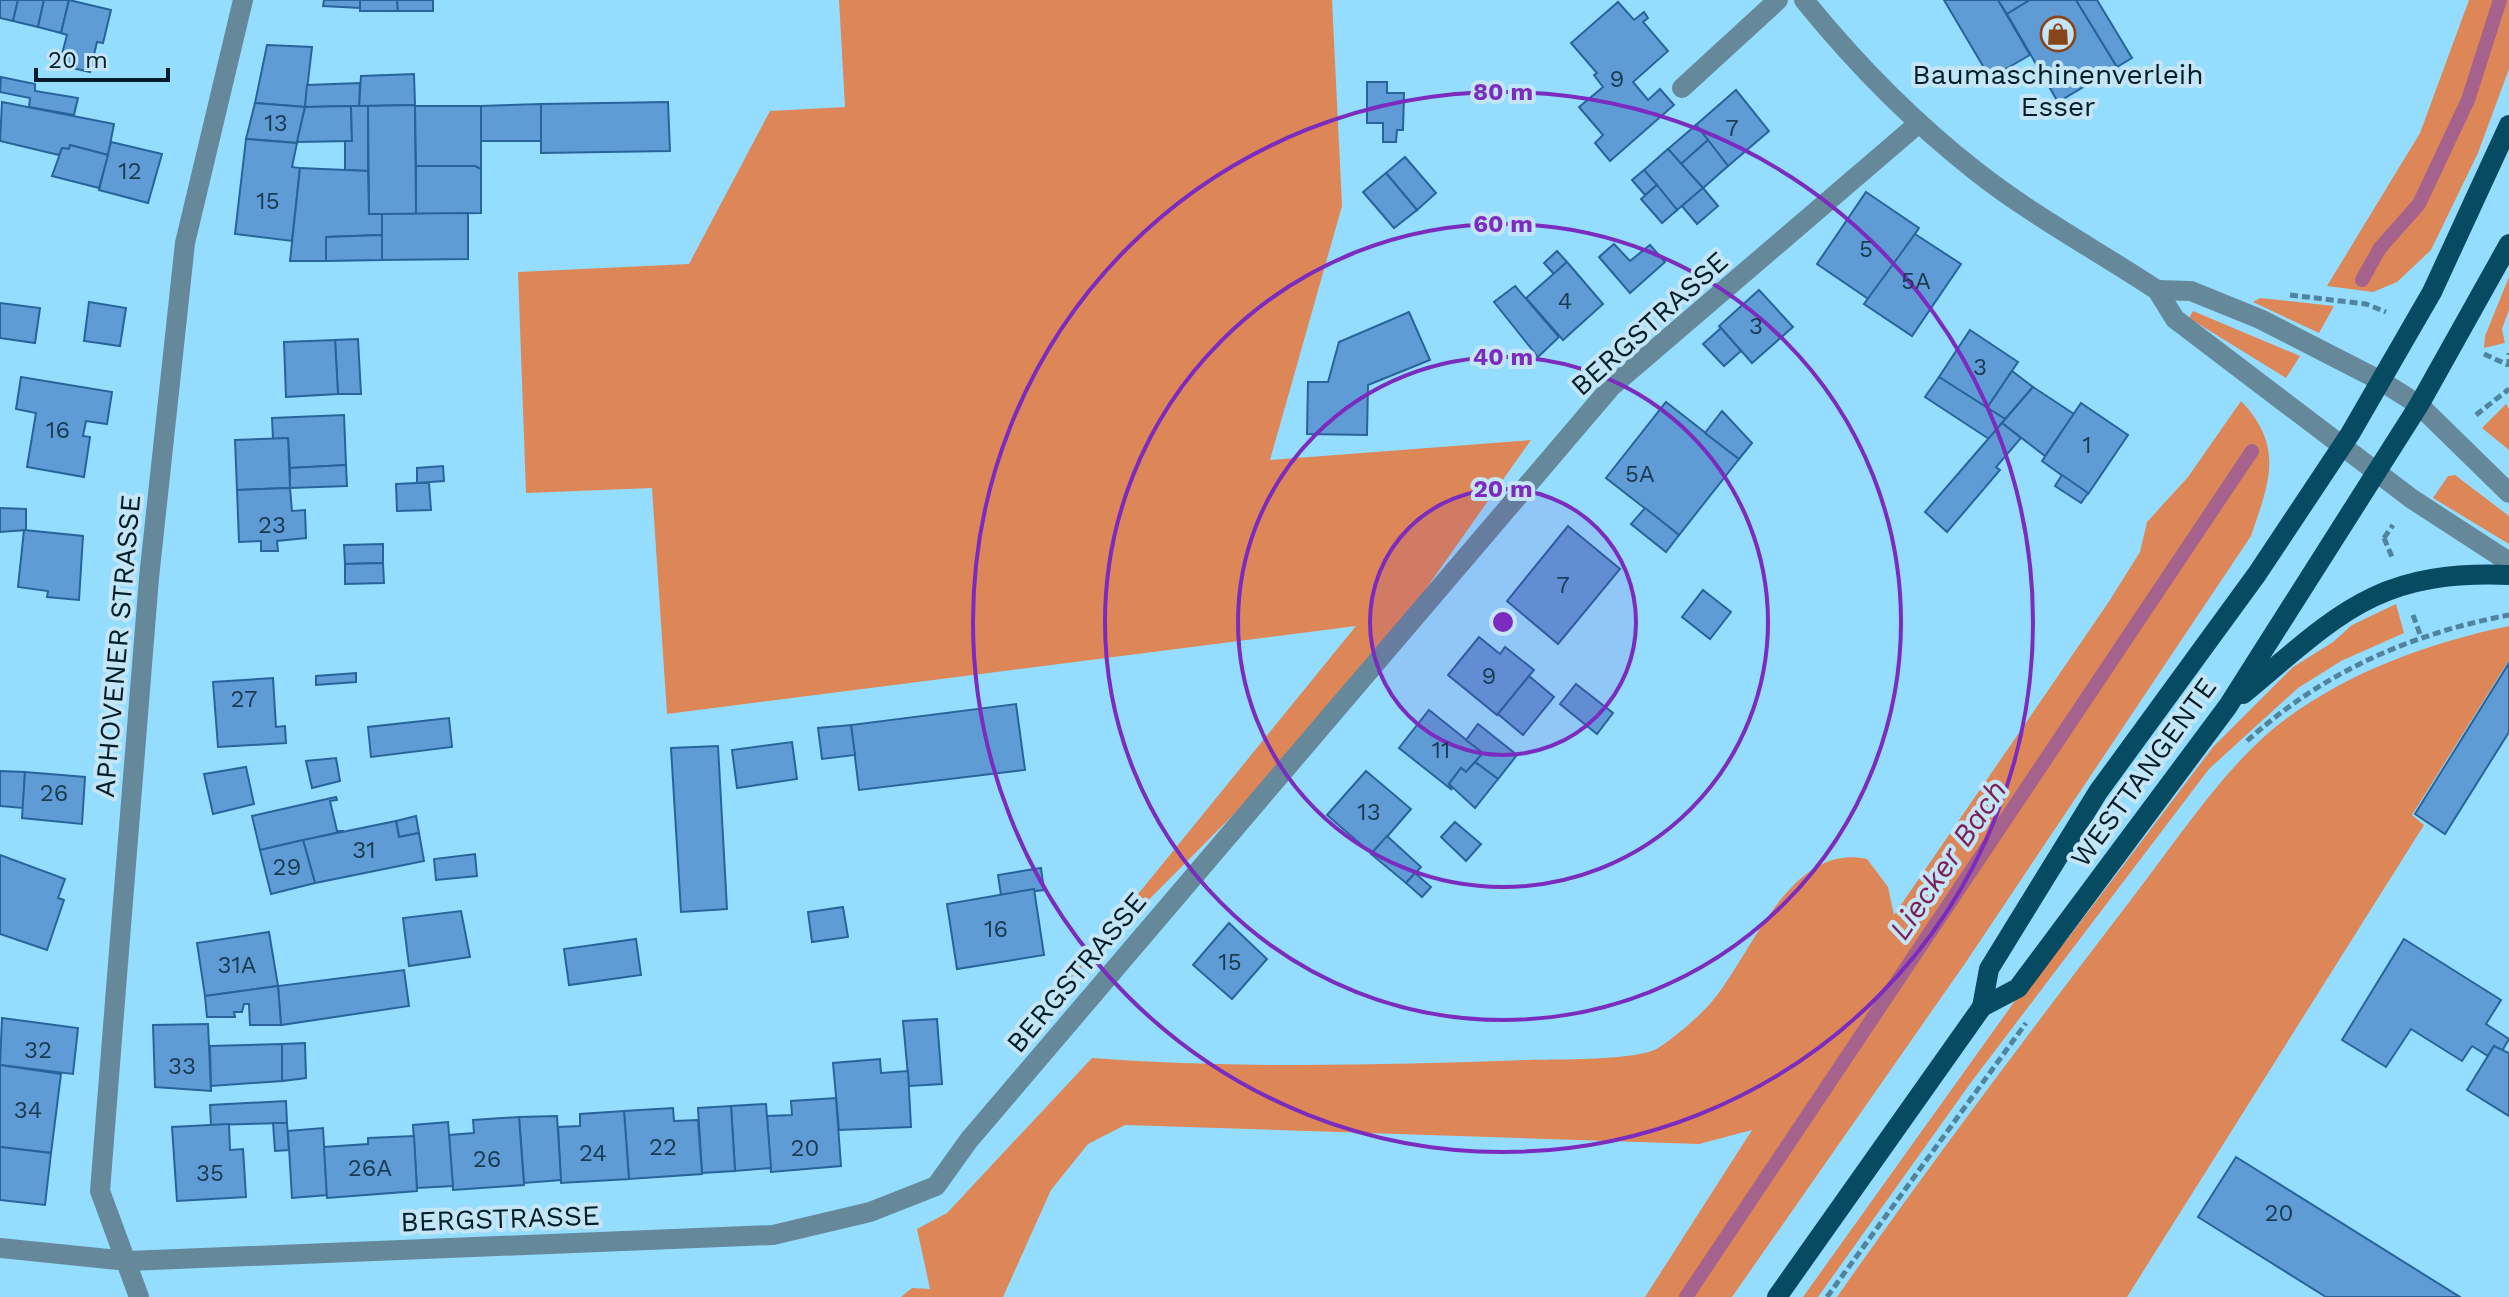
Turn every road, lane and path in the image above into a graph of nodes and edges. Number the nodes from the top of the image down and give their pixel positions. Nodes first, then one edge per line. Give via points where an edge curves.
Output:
1 (243, 0) edge
2 (1778, 0) edge
3 (1804, 0) edge
4 (1682, 88) dead end
5 (1919, 123) junction
6 (2509, 125) edge
7 (2509, 244) edge
8 (2157, 290) junction
9 (2509, 353) edge
10 (2509, 368) edge
11 (2381, 381) junction
12 (2419, 405) junction
13 (2341, 447) junction
14 (2376, 472) junction
15 (2509, 493) edge
16 (2509, 562) edge
17 (2509, 575) edge
18 (2509, 615) edge
19 (2228, 706) junction
20 (2236, 750) dead end
21 (1982, 1007) junction
22 (2028, 1021) dead end
23 (0, 1248) edge
24 (128, 1261) junction
25 (139, 1297) edge
26 (1777, 1297) edge
27 (1827, 1297) edge

1 - 24 street, APHOVENER STRASSE via 185,243 149,578 100,1191
2 - 4 street
3 - 5 street via 1846,52
5 - 8 street via 1979,174
5 - 24 street, BERGSTRASSE via 1611,387 969,1140 936,1186 870,1212 773,1235
6 - 11 main road via 2432,292
7 - 12 main road, WESTTANGENTE
8 - 11 street via 2191,291 2260,319
8 - 13 street via 2175,319
9 - 10 path
11 - 12 street
11 - 13 main road
12 - 14 main road, WESTTANGENTE
12 - 15 street
13 - 14 street
13 - 21 main road via 2257,574 2098,792 1989,969
14 - 16 street
14 - 19 main road, WESTTANGENTE
17 - 19 main road via 2460,573 2423,579 2351,607 2306,638
18 - 20 path via 2450,627 2368,659 2313,688
19 - 21 main road, WESTTANGENTE via 2018,988
21 - 26 main road, WESTTANGENTE
22 - 27 path
23 - 24 street, BERGSTRASSE
24 - 25 street, APHOVENER STRASSE

